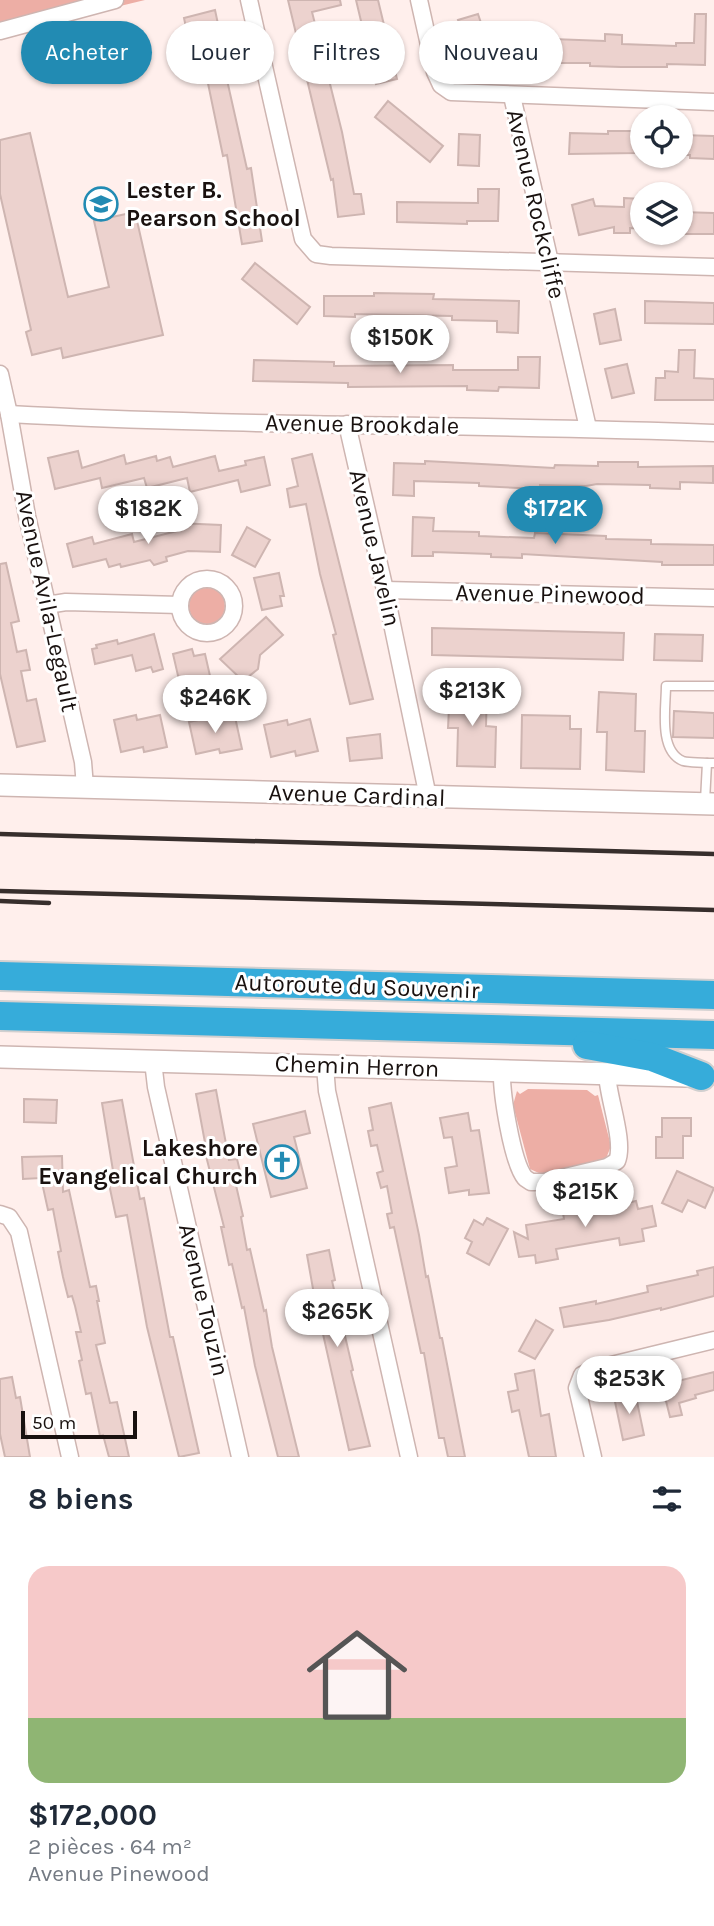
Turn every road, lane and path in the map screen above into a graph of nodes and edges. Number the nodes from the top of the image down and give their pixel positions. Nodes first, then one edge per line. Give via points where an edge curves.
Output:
1 (115, 0) edge
2 (249, 0) edge
3 (419, 0) edge
4 (0, 31) edge
5 (512, 96) junction
6 (714, 102) edge
7 (550, 262) junction
8 (714, 267) edge
9 (0, 374) edge
10 (9, 414) junction
11 (347, 424) junction
12 (588, 428) junction
13 (714, 433) edge
14 (385, 590) junction
15 (714, 598) edge
16 (47, 605) junction
17 (180, 605) dead end
18 (714, 687) edge
19 (710, 763) edge
20 (0, 785) edge
21 (85, 787) junction
22 (428, 797) junction
23 (710, 804) edge
24 (0, 976) edge
25 (714, 995) edge
26 (0, 1016) edge
27 (499, 1029) junction
28 (714, 1035) edge
29 (0, 1057) edge
30 (153, 1061) junction
31 (325, 1066) junction
32 (502, 1070) junction
33 (607, 1073) junction
34 (708, 1077) edge
35 (5, 1215) edge
36 (714, 1340) edge
37 (70, 1457) edge
38 (240, 1457) edge
39 (409, 1457) edge
40 (593, 1457) edge

1 - 4 street
2 - 7 street via 303,239 316,254
3 - 5 street, Avenue Rockcliffe via 441,85 451,92
5 - 6 street
5 - 7 street, Avenue Rockcliffe
7 - 8 street
7 - 12 street, Avenue Rockcliffe
9 - 10 street, Avenue Avila-Legault
10 - 11 street, Avenue Brookdale
10 - 16 street, Avenue Avila-Legault
11 - 12 street, Avenue Brookdale
11 - 14 street, Avenue Javelin
12 - 13 street, Avenue Brookdale
14 - 15 street, Avenue Pinewood
14 - 22 street, Avenue Javelin
16 - 17 street
16 - 21 street, Avenue Avila-Legault
18 - 19 lane via 666,686 666,732 671,749 682,760
19 - 23 lane
20 - 21 main road, Avenue Cardinal
21 - 22 main road, Avenue Cardinal
22 - 23 main road, Avenue Cardinal
24 - 25 highway, Autoroute du Souvenir
26 - 27 highway, Autoroute du Souvenir
27 - 28 highway, Autoroute du Souvenir
27 - 34 highway via 652,1057
29 - 30 main road, Chemin Herron
30 - 31 main road, Chemin Herron
30 - 38 street, Avenue Touzin
31 - 32 main road, Chemin Herron
31 - 39 street
32 - 33 main road, Chemin Herron
32 - 33 street via 502,1096 519,1166 525,1178 537,1183 617,1161 620,1145
33 - 34 main road, Chemin Herron
35 - 37 street via 19,1232
36 - 40 street via 582,1375 577,1388

